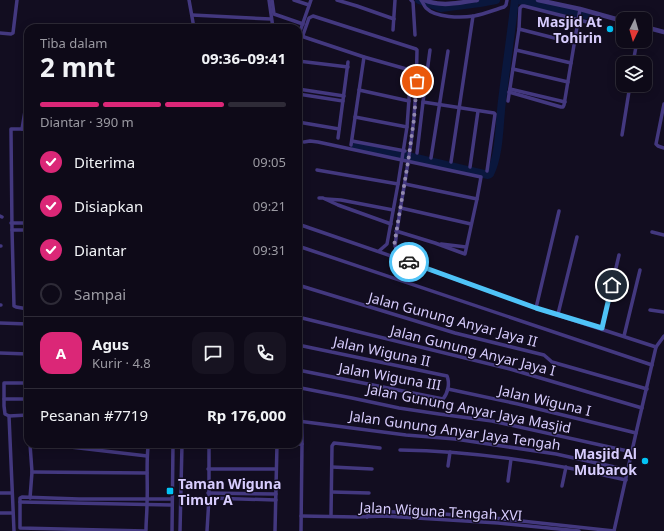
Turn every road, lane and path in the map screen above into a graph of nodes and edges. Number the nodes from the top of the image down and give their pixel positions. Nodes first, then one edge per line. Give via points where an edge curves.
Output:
1 (17, 0) edge
2 (189, 0) edge
3 (269, 0) edge
4 (294, 0) edge
5 (311, 0) edge
6 (337, 0) edge
7 (345, 0) edge
8 (395, 0) edge
9 (422, 0) edge
10 (477, 0) edge
11 (538, 0) edge
12 (412, 1) edge
13 (507, 1) edge
14 (309, 5) junction
15 (357, 6) junction
16 (580, 10) junction
17 (192, 15) junction
18 (473, 16) junction
19 (271, 19) junction
20 (394, 19) junction
21 (578, 19) junction
22 (616, 19) edge
23 (592, 23) dead end
24 (193, 24) edge
25 (272, 24) edge
26 (303, 24) joint
27 (652, 28) edge
28 (519, 29) junction
29 (393, 30) dead end
30 (664, 32) edge
31 (0, 33) edge
32 (415, 35) dead end
33 (574, 43) junction
34 (430, 50) dead end
35 (516, 50) junction
36 (448, 51) dead end
37 (364, 57) junction
38 (302, 61) edge
39 (348, 62) dead end
40 (571, 63) junction
41 (348, 67) junction
42 (513, 69) junction
43 (411, 70) junction
44 (417, 72) junction
45 (568, 82) junction
46 (302, 90) edge
47 (359, 90) junction
48 (510, 90) junction
49 (629, 92) edge
50 (302, 95) edge
51 (344, 96) junction
52 (343, 100) junction
53 (409, 101) junction
54 (508, 101) dead end
55 (423, 102) junction
56 (664, 104) edge
57 (440, 105) junction
58 (460, 108) junction
59 (478, 111) junction
60 (24, 116) edge
61 (355, 117) junction
62 (302, 123) edge
63 (407, 127) junction
64 (22, 128) joint
65 (339, 129) junction
66 (622, 135) dead end
67 (338, 138) dead end
68 (304, 142) dead end
69 (664, 148) edge
70 (404, 152) junction
71 (410, 153) junction
72 (418, 153) dead end
73 (431, 158) dead end
74 (402, 160) junction
75 (408, 161) junction
76 (451, 162) dead end
77 (470, 167) dead end
78 (317, 170) dead end
79 (487, 171) dead end
80 (398, 184) junction
81 (404, 184) junction
82 (477, 199) junction
83 (401, 208) junction
84 (394, 210) junction
85 (559, 211) dead end
86 (24, 223) edge
87 (12, 224) junction
88 (391, 224) junction
89 (471, 224) junction
90 (302, 225) edge
91 (12, 230) junction
92 (24, 230) edge
93 (396, 231) junction
94 (652, 232) dead end
95 (664, 235) edge
96 (577, 237) dead end
97 (435, 243) junction
98 (387, 244) junction
99 (394, 246) junction
100 (302, 247) edge
101 (466, 247) junction
102 (379, 251) junction
103 (618, 255) dead end
104 (397, 258) junction
105 (640, 270) dead end
106 (302, 287) edge
107 (24, 308) edge
108 (536, 308) junction
109 (650, 310) dead end
110 (664, 312) edge
111 (558, 314) junction
112 (302, 318) edge
113 (0, 323) edge
114 (24, 324) edge
115 (602, 328) junction
116 (624, 336) junction
117 (664, 336) edge
118 (302, 346) edge
119 (656, 347) junction
120 (0, 353) edge
121 (24, 354) edge
122 (652, 365) junction
123 (302, 371) edge
124 (2, 383) edge
125 (24, 383) edge
126 (302, 388) edge
127 (448, 389) junction
128 (646, 389) junction
129 (4, 399) junction
130 (24, 400) edge
131 (2, 406) edge
132 (642, 408) junction
133 (0, 414) edge
134 (7, 415) junction
135 (24, 415) edge
136 (302, 421) edge
137 (636, 433) junction
138 (302, 444) edge
139 (30, 448) edge
140 (79, 448) edge
141 (148, 448) edge
142 (172, 448) edge
143 (182, 448) edge
144 (209, 448) edge
145 (276, 448) edge
146 (380, 448) dead end
147 (400, 450) dead end
148 (450, 452) junction
149 (632, 452) junction
150 (147, 456) junction
151 (511, 458) junction
152 (448, 466) dead end
153 (332, 467) junction
154 (566, 467) junction
155 (208, 469) junction
156 (276, 469) junction
157 (372, 469) dead end
158 (628, 470) junction
159 (32, 472) junction
160 (147, 473) junction
161 (626, 480) junction
162 (508, 481) dead end
163 (562, 486) dead end
164 (332, 492) junction
165 (0, 493) edge
166 (12, 493) junction
167 (208, 493) junction
168 (370, 493) dead end
169 (276, 494) junction
170 (30, 498) junction
171 (208, 498) junction
172 (147, 499) junction
173 (172, 499) junction
174 (20, 500) junction
175 (276, 500) junction
176 (79, 501) junction
177 (147, 505) junction
178 (172, 505) junction
179 (0, 513) edge
180 (13, 513) junction
181 (302, 516) junction
182 (331, 516) junction
183 (367, 516) junction
184 (517, 525) junction
185 (559, 530) edge
186 (14, 531) edge
187 (172, 531) edge
188 (180, 531) edge
189 (207, 531) edge
190 (275, 531) edge
191 (300, 531) edge
192 (516, 531) edge
193 (579, 531) edge
194 (614, 531) edge

1 - 31 street via 14,33
2 - 17 street
3 - 19 street
3 - 26 street via 274,14
4 - 14 street
5 - 14 street
6 - 15 street
7 - 15 street
8 - 20 street
9 - 10 street via 449,4
9 - 18 street via 426,8 442,16
11 - 16 street
12 - 32 street
13 - 18 street via 504,7
14 - 26 street
15 - 20 street
16 - 21 street
16 - 22 street
17 - 19 street
17 - 24 street
18 - 58 street
19 - 25 street
20 - 29 street
21 - 23 street
21 - 28 street via 522,6
21 - 33 street
27 - 30 street
28 - 33 street
28 - 35 street
33 - 40 street
34 - 55 street
35 - 40 street
35 - 42 street
36 - 57 street
37 - 43 street
37 - 44 street via 304,37 309,18 313,16 415,48
37 - 47 street
38 - 41 street
39 - 41 street
40 - 45 street
41 - 51 street
42 - 45 street
42 - 48 street
43 - 44 street
43 - 53 street
44 - 71 street
45 - 48 street via 565,104
46 - 51 street
47 - 53 street
47 - 61 street
48 - 54 street
49 - 66 street
50 - 52 street
51 - 52 street
52 - 65 street
53 - 63 street
55 - 57 street
55 - 72 street
56 - 69 street via 656,144
57 - 58 street
57 - 73 street
58 - 59 street
58 - 76 street
59 - 77 street
59 - 79 street via 495,114
60 - 64 street
61 - 63 street
61 - 70 street via 351,143
62 - 65 street
63 - 70 street
64 - 87 street via 11,129
65 - 67 street
68 - 74 street via 318,142
70 - 71 street
70 - 74 street
71 - 75 street
74 - 75 street
74 - 80 street
75 - 81 street
75 - 82 street via 480,176
78 - 80 street
80 - 84 street
81 - 82 street
81 - 83 street
82 - 89 street
83 - 89 street
83 - 93 street
84 - 88 street
84 - 88 street via 321,198
85 - 108 street
86 - 87 street
87 - 91 street
88 - 98 street
89 - 101 street
90 - 102 street
91 - 92 street
91 - 107 street via 14,306
93 - 97 street
93 - 99 street
94 - 95 street
96 - 111 street
97 - 101 street
97 - 101 street via 463,254
98 - 99 street
98 - 102 street
99 - 104 street
100 - 122 street
102 - 104 street
103 - 115 street
104 - 108 street
105 - 116 street
106 - 128 street, Jalan Gunung Anyar Jaya II via 455,333 544,355 552,362
108 - 111 street
109 - 110 street
111 - 115 street
112 - 132 street, Jalan Gunung Anyar Jaya I via 510,369
113 - 114 street
115 - 116 street
116 - 119 street
117 - 119 street
118 - 127 street, Jalan Wiguna II via 448,376
119 - 122 street
120 - 121 street
122 - 128 street
123 - 127 street, Jalan Wiguna III via 443,399
124 - 125 street
124 - 129 street
126 - 149 street, Jalan Gunung Anyar Jaya Masjid via 399,408 492,421
127 - 137 street, Jalan Wiguna I
128 - 132 street
129 - 130 street
129 - 131 street
131 - 134 street
132 - 137 street
133 - 134 street
134 - 135 street
134 - 166 street
136 - 158 street, Jalan Gunung Anyar Jaya Tengah via 548,452
137 - 149 street
138 - 181 street
139 - 159 street
140 - 150 street
141 - 150 street
142 - 173 street
143 - 188 street
144 - 155 street
145 - 156 street
146 - 153 street via 334,443
147 - 148 street
148 - 151 street
148 - 152 street
149 - 158 street
150 - 160 street
151 - 154 street
151 - 162 street
153 - 157 street
153 - 164 street
154 - 161 street
154 - 163 street
155 - 156 street
155 - 167 street
156 - 169 street
158 - 161 street
159 - 160 street
159 - 170 street
160 - 172 street
161 - 194 street
164 - 168 street
164 - 182 street
165 - 166 street
166 - 180 street
167 - 169 street
167 - 171 street
169 - 175 street
170 - 174 street via 22,497
170 - 176 street
171 - 175 street
171 - 189 street
172 - 173 street
172 - 176 street
172 - 177 street
173 - 178 street
174 - 176 street
174 - 177 street via 21,529 145,531
175 - 190 street
176 - 177 street
177 - 178 street
178 - 187 street
179 - 180 street
180 - 186 street
181 - 182 street, Jalan Wiguna Tengah XVI
181 - 191 street
182 - 183 street, Jalan Wiguna Tengah XVI
183 - 184 street, Jalan Wiguna Tengah XVI
183 - 194 street via 371,511 443,514
184 - 185 street, Jalan Wiguna Tengah XVI
184 - 192 street
185 - 193 street, Jalan Wiguna Tengah XVI

